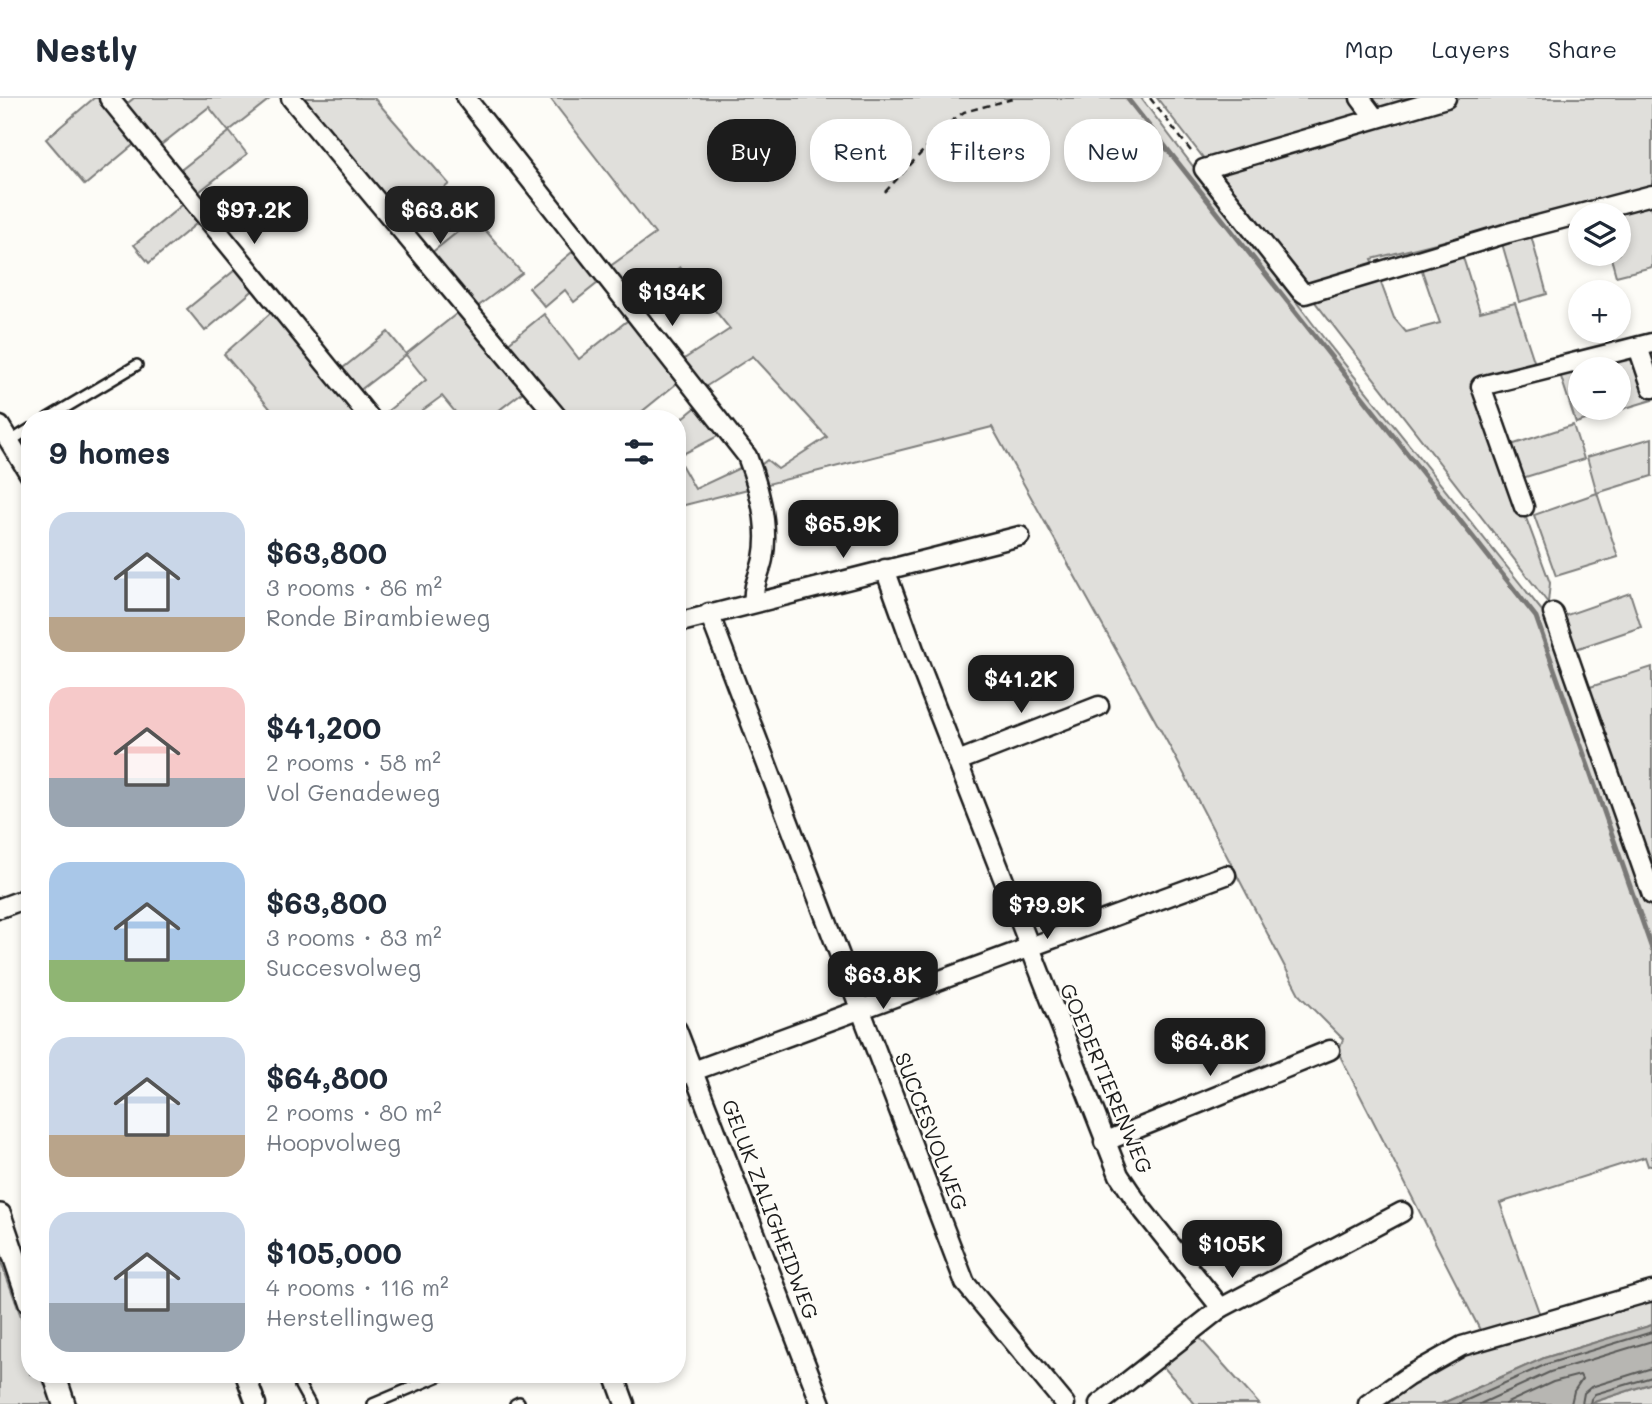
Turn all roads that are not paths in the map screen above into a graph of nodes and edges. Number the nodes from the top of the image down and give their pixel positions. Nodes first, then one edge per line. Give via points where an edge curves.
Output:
1 (110, 98) edge
2 (292, 98) edge
3 (467, 98) edge
4 (1360, 98) edge
5 (1446, 98) edge
6 (1375, 118) junction
7 (1652, 195) edge
8 (1645, 345) edge
9 (137, 365) dead end
10 (1652, 388) edge
11 (61, 410) edge
12 (364, 410) edge
13 (551, 410) edge
14 (5, 434) edge
15 (21, 460) edge
16 (1524, 507) dead end
17 (1020, 536) dead end
18 (885, 569) junction
19 (754, 602) junction
20 (709, 613) junction
21 (1553, 613) dead end
22 (686, 619) edge
23 (1099, 706) dead end
24 (958, 761) junction
25 (1226, 875) dead end
26 (1652, 895) edge
27 (21, 900) edge
28 (0, 908) edge
29 (1029, 948) junction
30 (861, 1009) junction
31 (686, 1050) edge
32 (1330, 1050) dead end
33 (695, 1071) junction
34 (686, 1074) edge
35 (1104, 1142) junction
36 (1402, 1212) dead end
37 (0, 1214) edge
38 (21, 1276) edge
39 (1652, 1291) edge
40 (1221, 1308) junction
41 (57, 1383) edge
42 (248, 1383) edge
43 (300, 1383) edge
44 (423, 1383) edge
45 (617, 1383) edge
46 (64, 1404) edge
47 (256, 1404) edge
48 (310, 1404) edge
49 (373, 1404) edge
50 (625, 1404) edge
51 (821, 1404) edge
52 (1065, 1404) edge
53 (1098, 1404) edge
54 (1368, 1404) edge

1 - 12 street
2 - 13 street
3 - 19 street via 747,456 764,521 764,558
4 - 6 street
5 - 6 street
6 - 7 street via 1204,169 1305,294
8 - 10 street
8 - 16 street via 1481,387
9 - 11 lane
14 - 15 street
17 - 18 street
18 - 19 street
18 - 24 street, GOEDERTIERENWEG
19 - 20 street
20 - 22 street
20 - 30 street, SUCCESVOLWEG
21 - 26 street
23 - 24 street
24 - 29 street, GOEDERTIERENWEG
25 - 29 street
27 - 28 street
29 - 30 street
29 - 35 street, GOEDERTIERENWEG
30 - 33 street
30 - 52 street, SUCCESVOLWEG via 965,1283
31 - 33 street, GELUK ZALIGHEIDWEG
32 - 35 street
33 - 34 street
33 - 51 street, GELUK ZALIGHEIDWEG
35 - 40 street, GOEDERTIERENWEG via 1140,1209
36 - 40 street
37 - 38 street
39 - 54 street via 1462,1346
40 - 53 street
41 - 46 street
42 - 47 street
43 - 48 lane
44 - 49 lane
45 - 50 street

